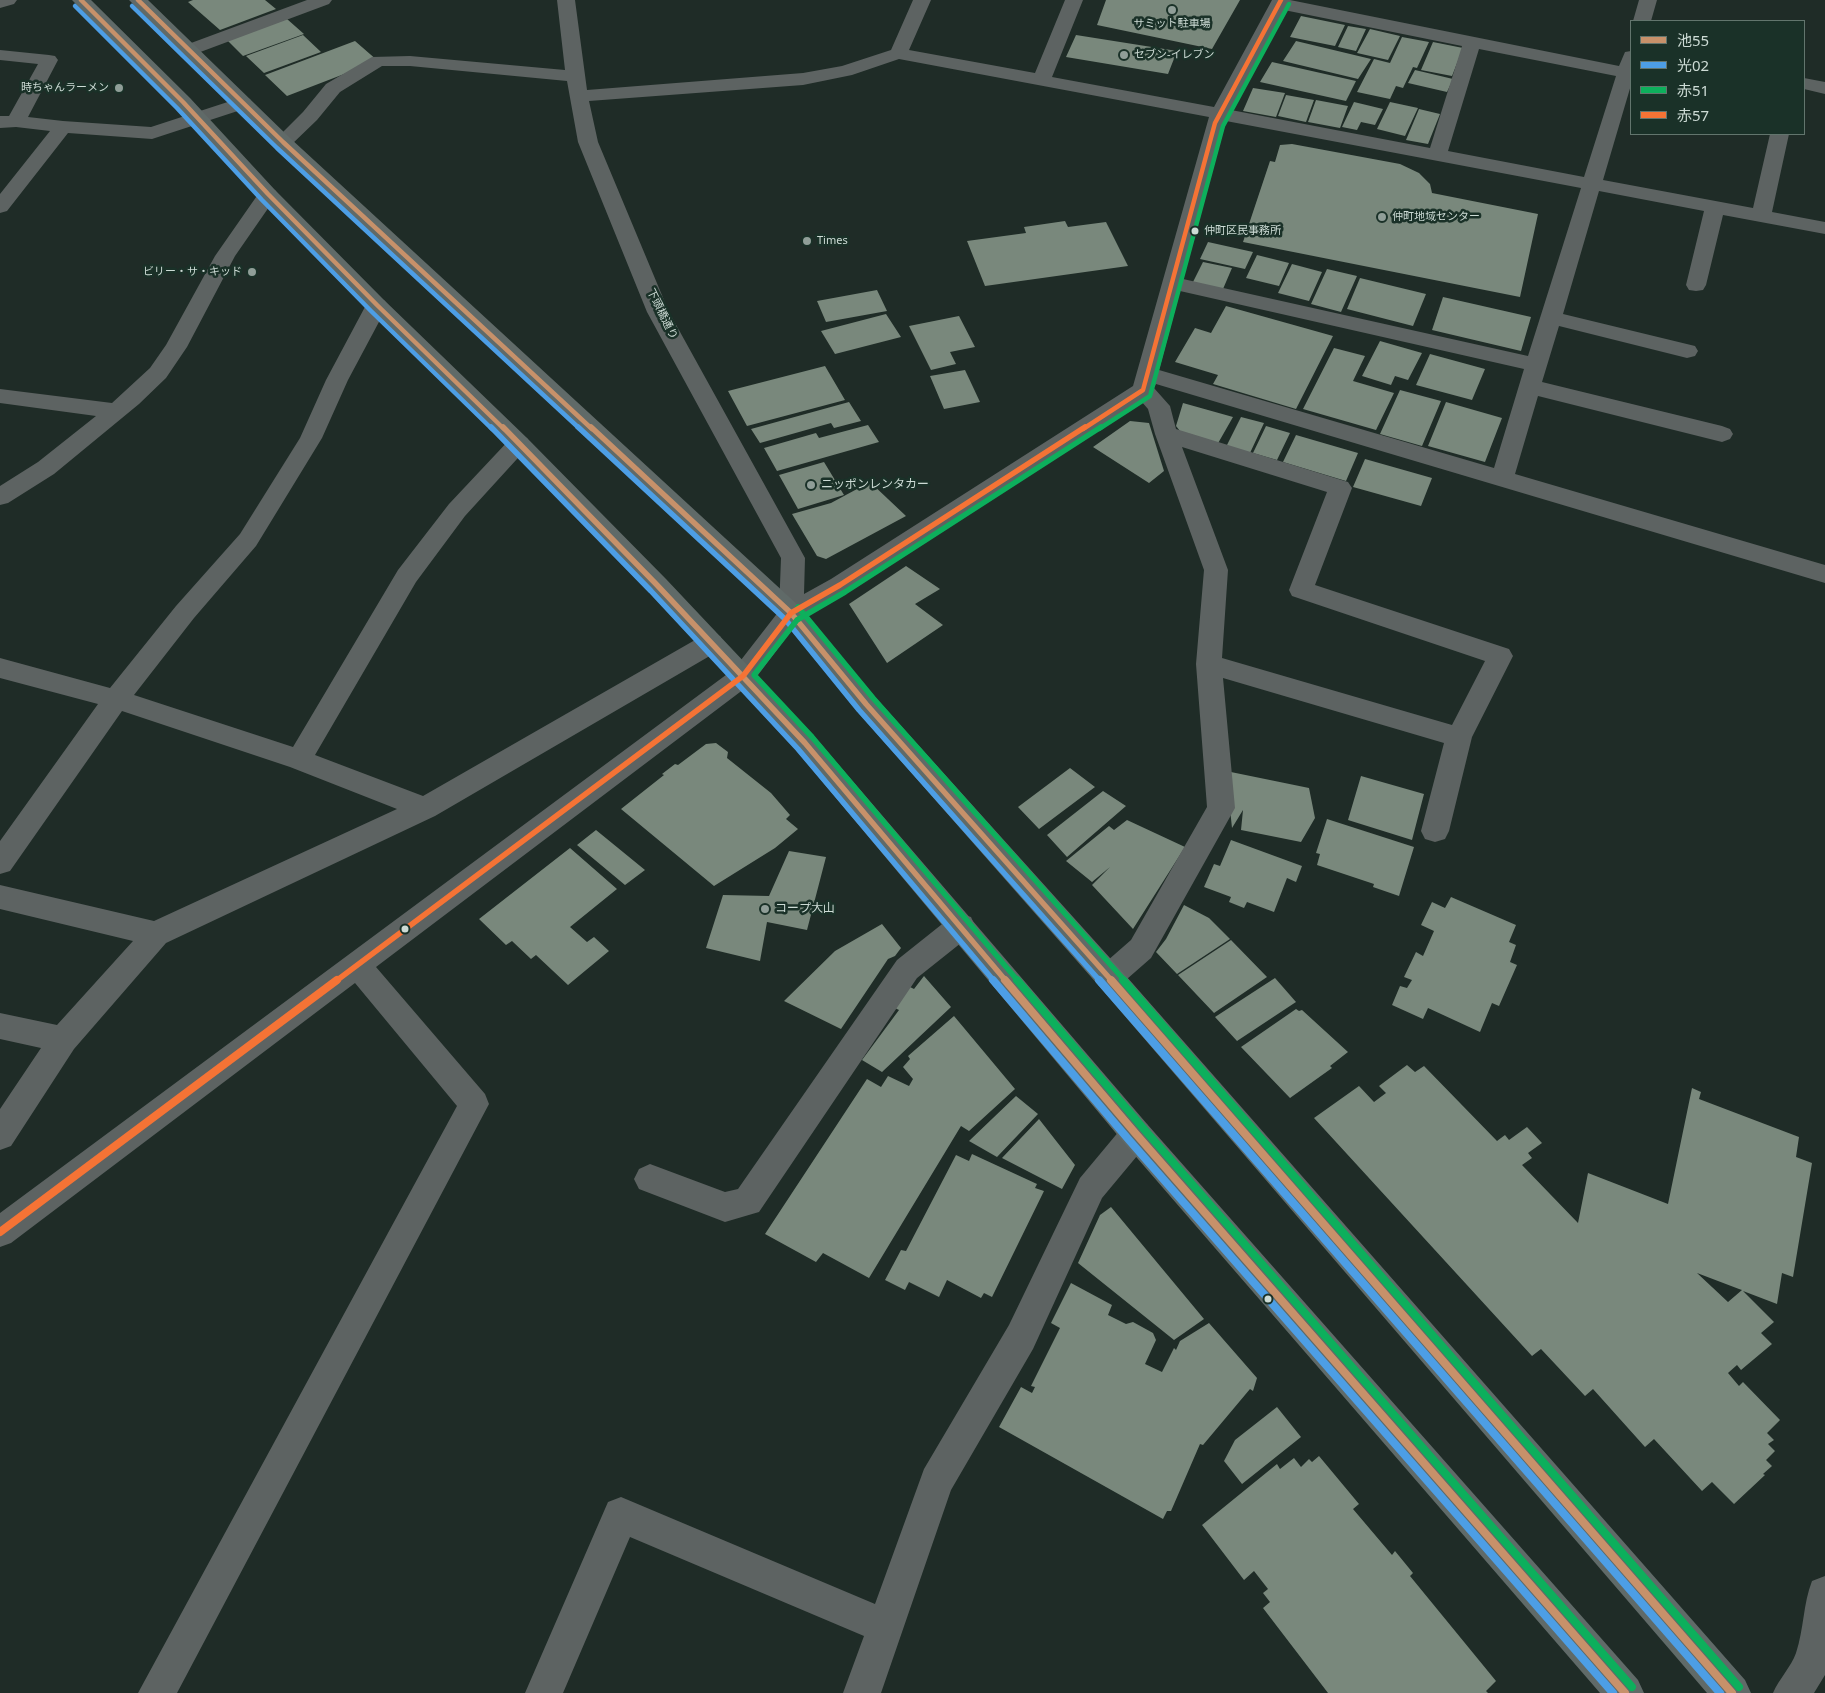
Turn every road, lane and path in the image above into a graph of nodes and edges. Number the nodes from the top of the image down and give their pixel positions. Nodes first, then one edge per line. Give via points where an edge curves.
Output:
1 (8, 0) edge
2 (81, 0) edge
3 (138, 0) edge
4 (323, 0) edge
5 (566, 0) edge
6 (922, 0) edge
7 (1074, 0) edge
8 (1648, 0) edge
9 (1280, 2) edge
10 (0, 3) edge
11 (1642, 20) edge
12 (1472, 43) junction
13 (189, 50) junction
14 (898, 53) junction
15 (0, 55) edge
16 (1629, 65) edge
17 (1041, 81) junction
18 (1805, 84) edge
19 (577, 86) junction
20 (1825, 88) edge
21 (243, 103) junction
22 (1219, 115) junction
23 (196, 118) junction
24 (8, 122) edge
25 (63, 127) junction
26 (1780, 135) edge
27 (283, 142) junction
28 (1437, 156) junction
29 (1593, 185) junction
30 (268, 194) junction
31 (0, 206) edge
32 (1715, 208) junction
33 (1761, 216) junction
34 (1825, 228) edge
35 (1172, 283) junction
36 (1696, 285) dead end
37 (377, 305) junction
38 (1552, 318) junction
39 (1687, 351) dead end
40 (1537, 365) junction
41 (1145, 382) junction
42 (1531, 387) junction
43 (0, 396) edge
44 (115, 411) junction
45 (1166, 434) junction
46 (1722, 434) dead end
47 (519, 443) junction
48 (1502, 478) junction
49 (0, 497) edge
50 (1825, 574) edge
51 (791, 612) junction
52 (711, 643) junction
53 (1209, 664) junction
54 (0, 668) edge
55 (743, 676) junction
56 (116, 699) junction
57 (1459, 737) junction
58 (299, 760) junction
59 (425, 808) junction
60 (1435, 831) dead end
61 (0, 863) edge
62 (0, 897) edge
63 (961, 926) junction
64 (156, 934) junction
65 (356, 964) junction
66 (1109, 977) junction
67 (0, 1026) edge
68 (63, 1040) junction
69 (1136, 1134) junction
70 (0, 1136) edge
71 (650, 1179) dead end
72 (0, 1232) edge
73 (1825, 1594) edge
74 (884, 1626) junction
75 (1819, 1664) edge
76 (157, 1693) edge
77 (544, 1693) edge
78 (862, 1693) edge
79 (1625, 1693) edge
80 (1732, 1693) edge
81 (1792, 1693) edge

1 - 10 street
2 - 23 highway
3 - 13 highway
4 - 13 street
5 - 19 street, 下頭橋通り
6 - 14 street
7 - 17 street
8 - 11 street
9 - 12 street
9 - 22 street
12 - 16 street
12 - 28 street
13 - 21 highway
14 - 17 street
14 - 19 street via 846,71 803,79
15 - 24 street via 49,60
16 - 29 street
17 - 22 street
18 - 20 street
19 - 27 street via 410,61 378,60 333,88
19 - 51 street, 下頭橋通り via 588,142 658,312 792,558
21 - 23 street
21 - 27 highway
22 - 28 street
22 - 35 street
23 - 25 street via 152,133
23 - 30 highway
24 - 25 street
25 - 31 street
26 - 33 street
27 - 51 highway
28 - 29 street
29 - 32 street
29 - 38 street
30 - 37 highway
30 - 44 street via 225,256 176,347 158,373
32 - 33 street
32 - 36 street
33 - 34 street
35 - 40 street
35 - 41 street
37 - 47 highway
37 - 56 street via 311,438 248,540
38 - 39 street
38 - 40 street
40 - 42 street
41 - 45 street via 1159,406
41 - 48 street
41 - 51 street via 840,585
42 - 46 street
42 - 48 street
43 - 44 street
44 - 49 street via 46,468
45 - 53 street via 1216,570
45 - 57 street via 1340,488 1301,590 1500,656
47 - 52 highway
47 - 58 street via 457,510 407,576
48 - 50 street
51 - 55 street
51 - 66 highway via 866,704
52 - 55 highway
52 - 59 street
53 - 57 street
53 - 66 street via 1221,808 1141,949
54 - 56 street
55 - 63 highway via 806,743
55 - 65 street
56 - 58 street
56 - 61 street
57 - 60 street
58 - 59 street
59 - 64 street
62 - 64 street
63 - 69 highway
63 - 71 street via 907,969 748,1201 724,1207
64 - 68 street
65 - 72 street
65 - 76 street via 474,1104
66 - 80 highway
67 - 68 street
68 - 70 street
69 - 74 street via 1091,1188 1021,1337 936,1481
69 - 79 highway
73 - 75 street
74 - 77 street via 620,1514
74 - 78 street
75 - 81 street

